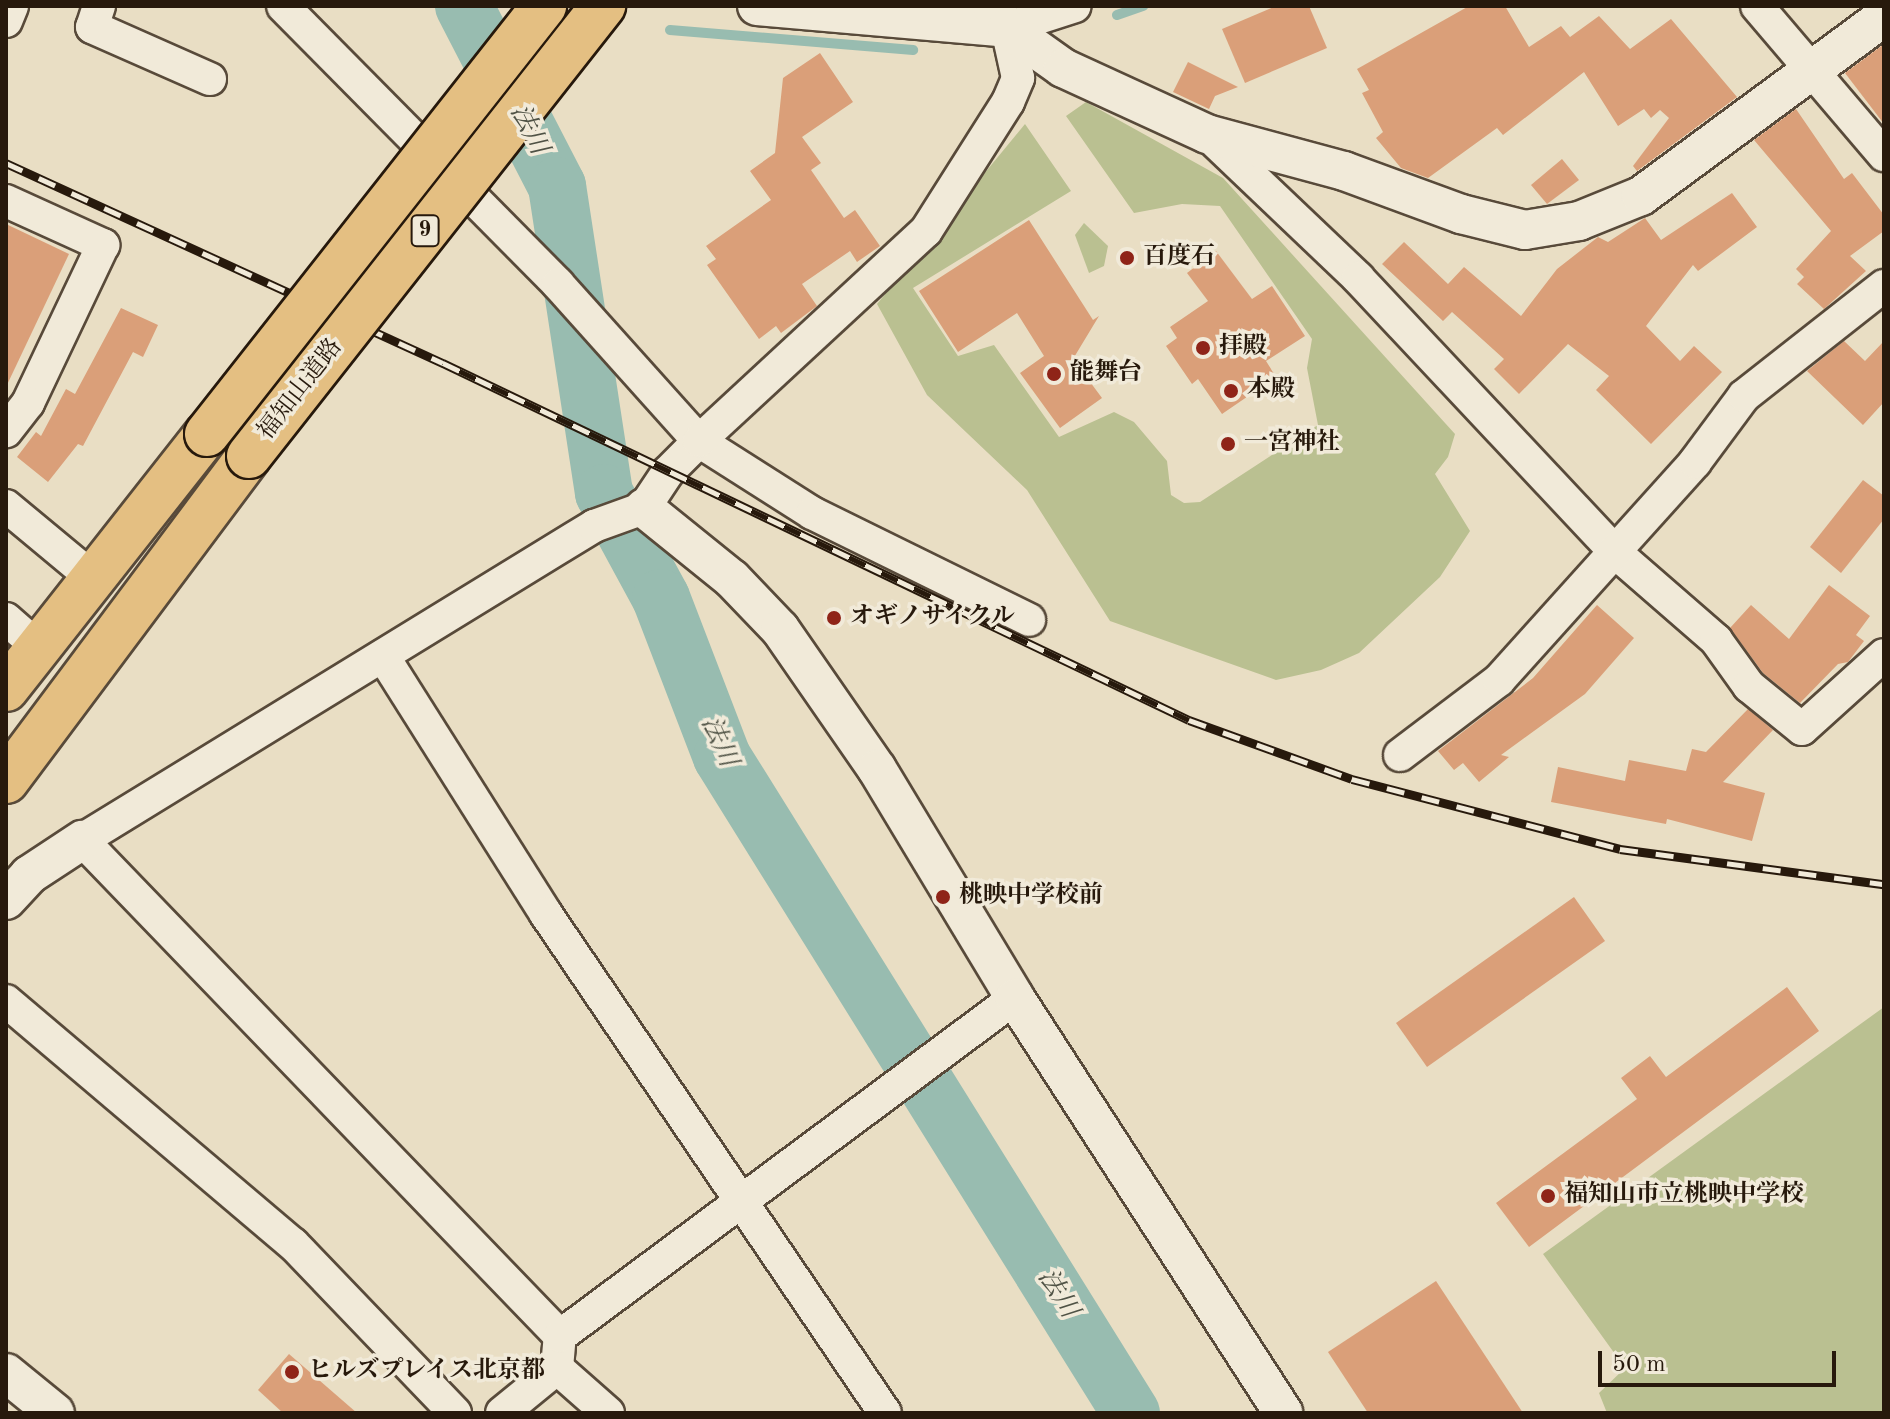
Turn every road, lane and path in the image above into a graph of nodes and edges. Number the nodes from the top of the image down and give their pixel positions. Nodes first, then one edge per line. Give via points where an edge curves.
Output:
1 (12, 6) edge
2 (99, 6) edge
3 (283, 6) edge
4 (544, 6) edge
5 (603, 6) edge
6 (757, 6) edge
7 (1075, 6) edge
8 (1757, 6) edge
9 (1000, 17) edge
10 (1884, 17) edge
11 (6, 21) edge
12 (1811, 71) junction
13 (210, 79) dead end
14 (1207, 134) junction
15 (1884, 155) edge
16 (6, 201) edge
17 (1884, 286) edge
18 (6, 431) edge
19 (699, 441) junction
20 (6, 506) edge
21 (639, 510) junction
22 (1616, 553) junction
23 (94, 579) junction
24 (6, 619) edge
25 (1029, 620) dead end
26 (39, 648) junction
27 (1884, 655) edge
28 (383, 656) junction
29 (6, 689) edge
30 (1400, 755) dead end
31 (6, 781) edge
32 (82, 840) junction
33 (6, 900) edge
34 (1015, 998) junction
35 (6, 1001) edge
36 (741, 1199) junction
37 (560, 1336) junction
38 (557, 1368) junction
39 (6, 1373) edge
40 (55, 1413) edge
41 (455, 1413) edge
42 (502, 1413) edge
43 (608, 1413) edge
44 (885, 1413) edge
45 (1283, 1413) edge

1 - 11 street
2 - 13 street via 92,27
3 - 19 street via 558,284
4 - 23 highway, 福知山道路 / 9, bridge
5 - 31 highway, 福知山道路 / 9, bridge via 249,456
6 - 9 street
7 - 9 street
8 - 12 street
9 - 14 street via 1063,68
9 - 19 street via 1018,78 926,231
10 - 12 street
12 - 14 street via 1641,196 1579,221 1525,230 1461,214 1344,171
12 - 15 street
14 - 22 street via 1358,278
16 - 18 street via 103,245 28,403
17 - 22 street via 1744,396
19 - 21 street
19 - 25 street via 812,513
20 - 23 street
21 - 28 street via 594,526
21 - 34 street via 732,579 780,629 877,769
22 - 27 street via 1716,640 1749,686 1802,729
22 - 30 street via 1499,680
23 - 26 highway, 福知山道路 / 9
24 - 26 street
26 - 29 highway, 福知山道路 / 9
28 - 32 street
28 - 36 street via 546,914
32 - 33 street via 29,875
32 - 37 street
34 - 36 street
34 - 45 street
35 - 41 street via 293,1244
36 - 37 street
36 - 44 street
37 - 38 street
38 - 42 street
38 - 43 street
39 - 40 street

